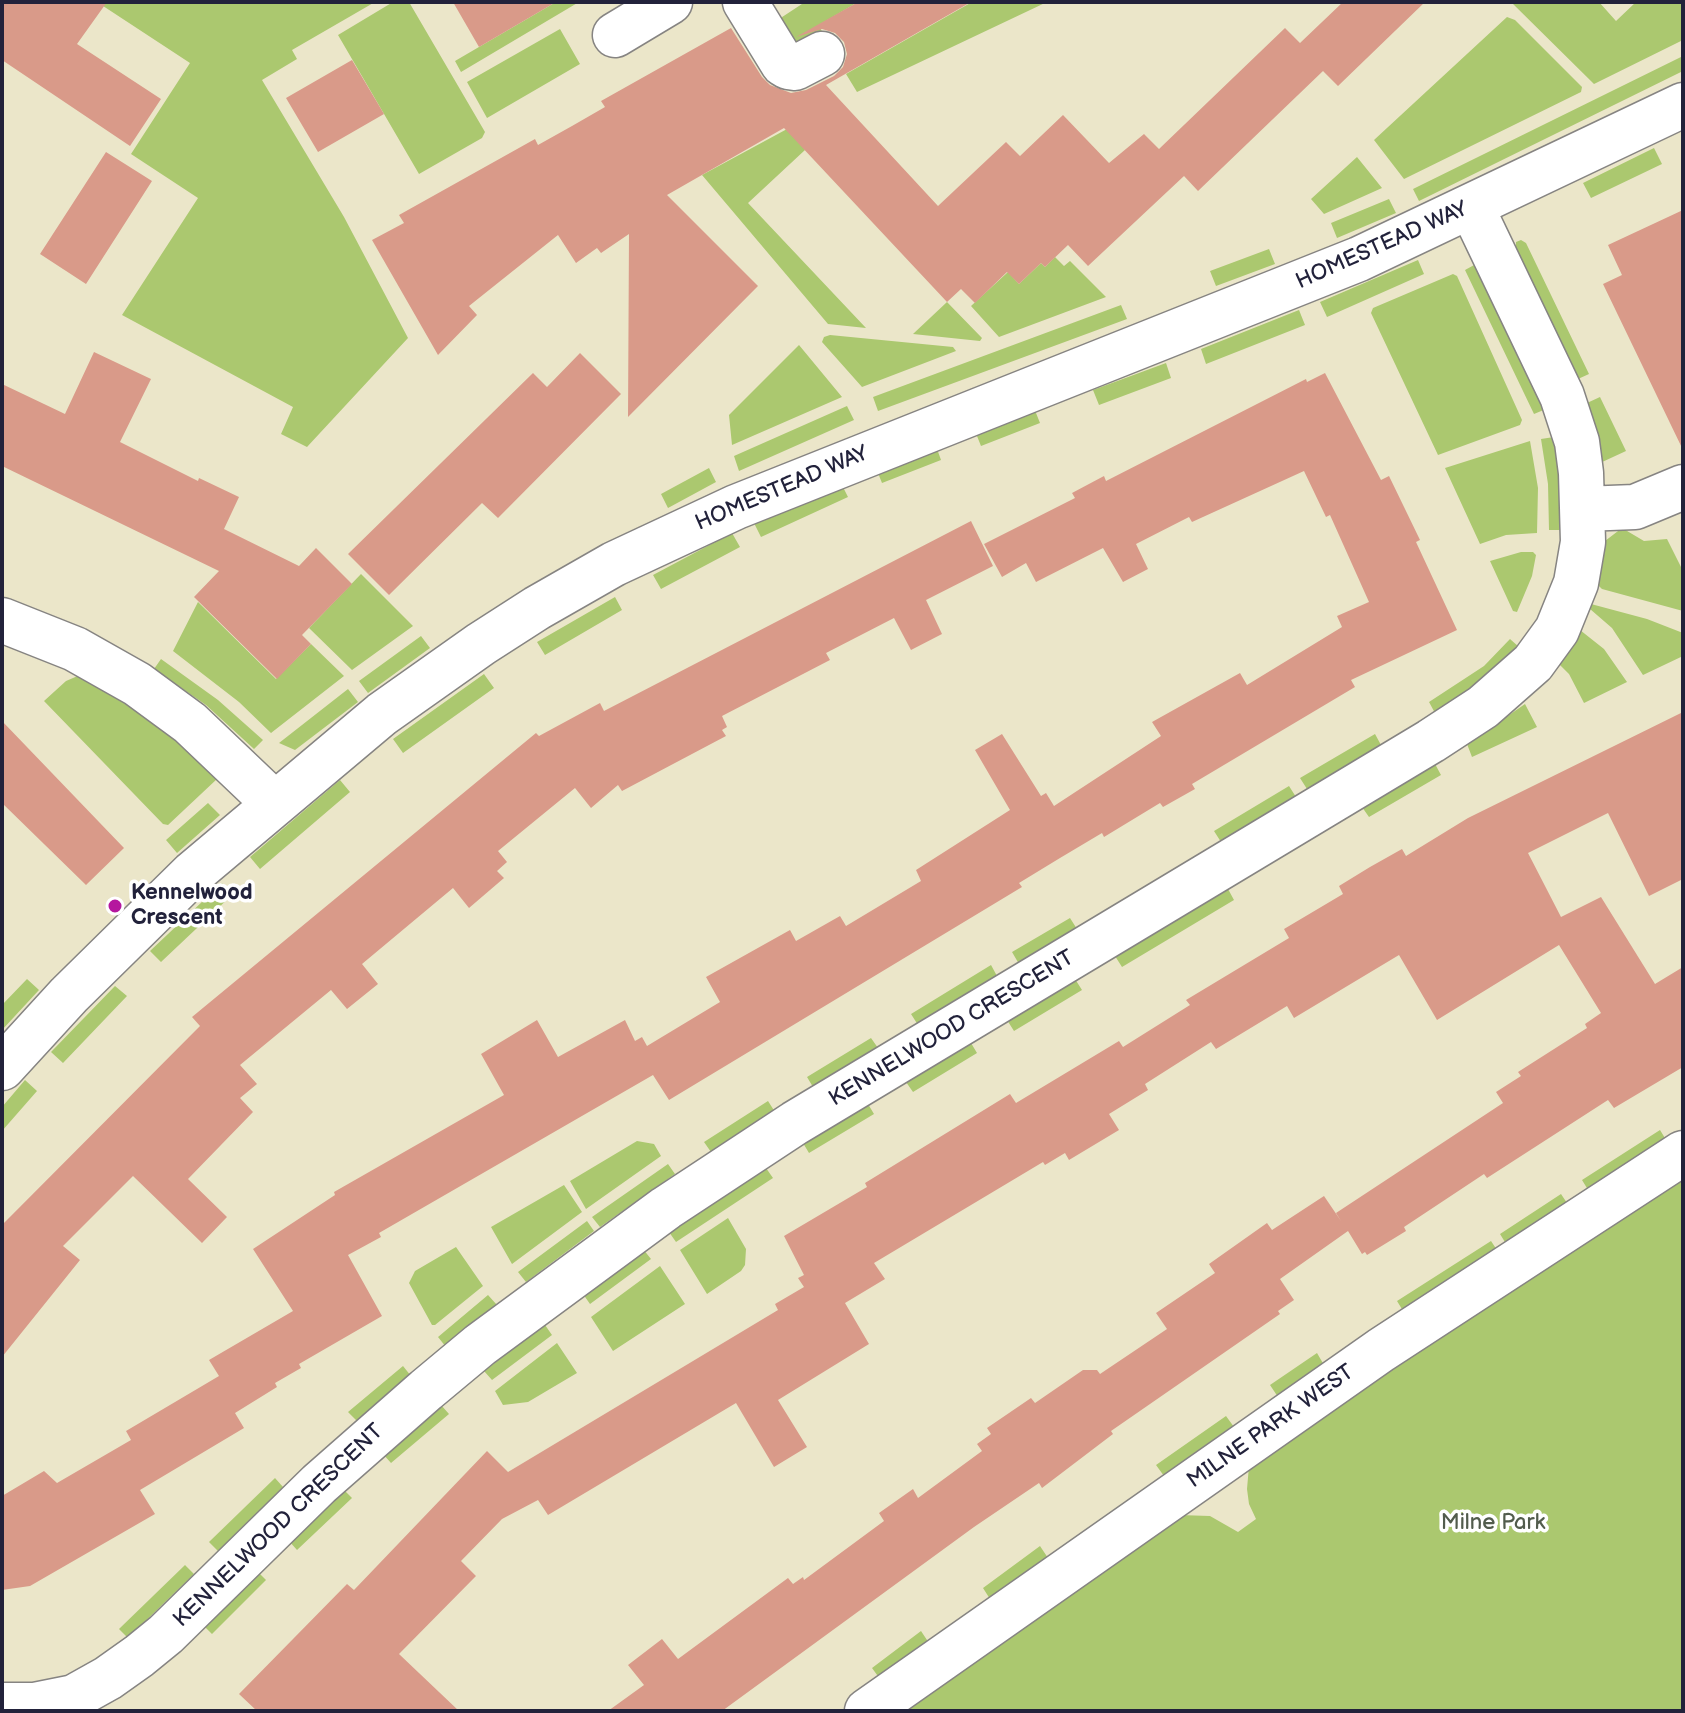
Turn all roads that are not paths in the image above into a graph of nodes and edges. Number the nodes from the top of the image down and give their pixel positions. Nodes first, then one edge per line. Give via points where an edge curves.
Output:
1 (670, 2) edge
2 (745, 2) edge
3 (615, 35) dead end
4 (822, 54) dead end
5 (1683, 105) edge
6 (1471, 206) junction
7 (1683, 487) edge
8 (1583, 509) junction
9 (2, 620) edge
10 (274, 803) junction
11 (2, 1068) edge
12 (1683, 1153) edge
13 (2, 1705) edge
14 (867, 1711) edge

1 - 3 street
2 - 4 street via 783,64 795,68
5 - 6 street, HOMESTEAD WAY
6 - 8 street, KENNELWOOD CRESCENT via 1569,415
6 - 10 street, HOMESTEAD WAY via 1311,278 802,478 633,555 472,649
7 - 8 street via 1635,507
8 - 13 street, KENNELWOOD CRESCENT via 1581,563 1565,616 1533,663 1483,707 693,1190 530,1307 426,1390 139,1656 74,1697
9 - 10 street via 67,645 137,684 190,723
10 - 11 street, HOMESTEAD WAY via 180,885
12 - 14 street, MILNE PARK WEST via 1381,1350

